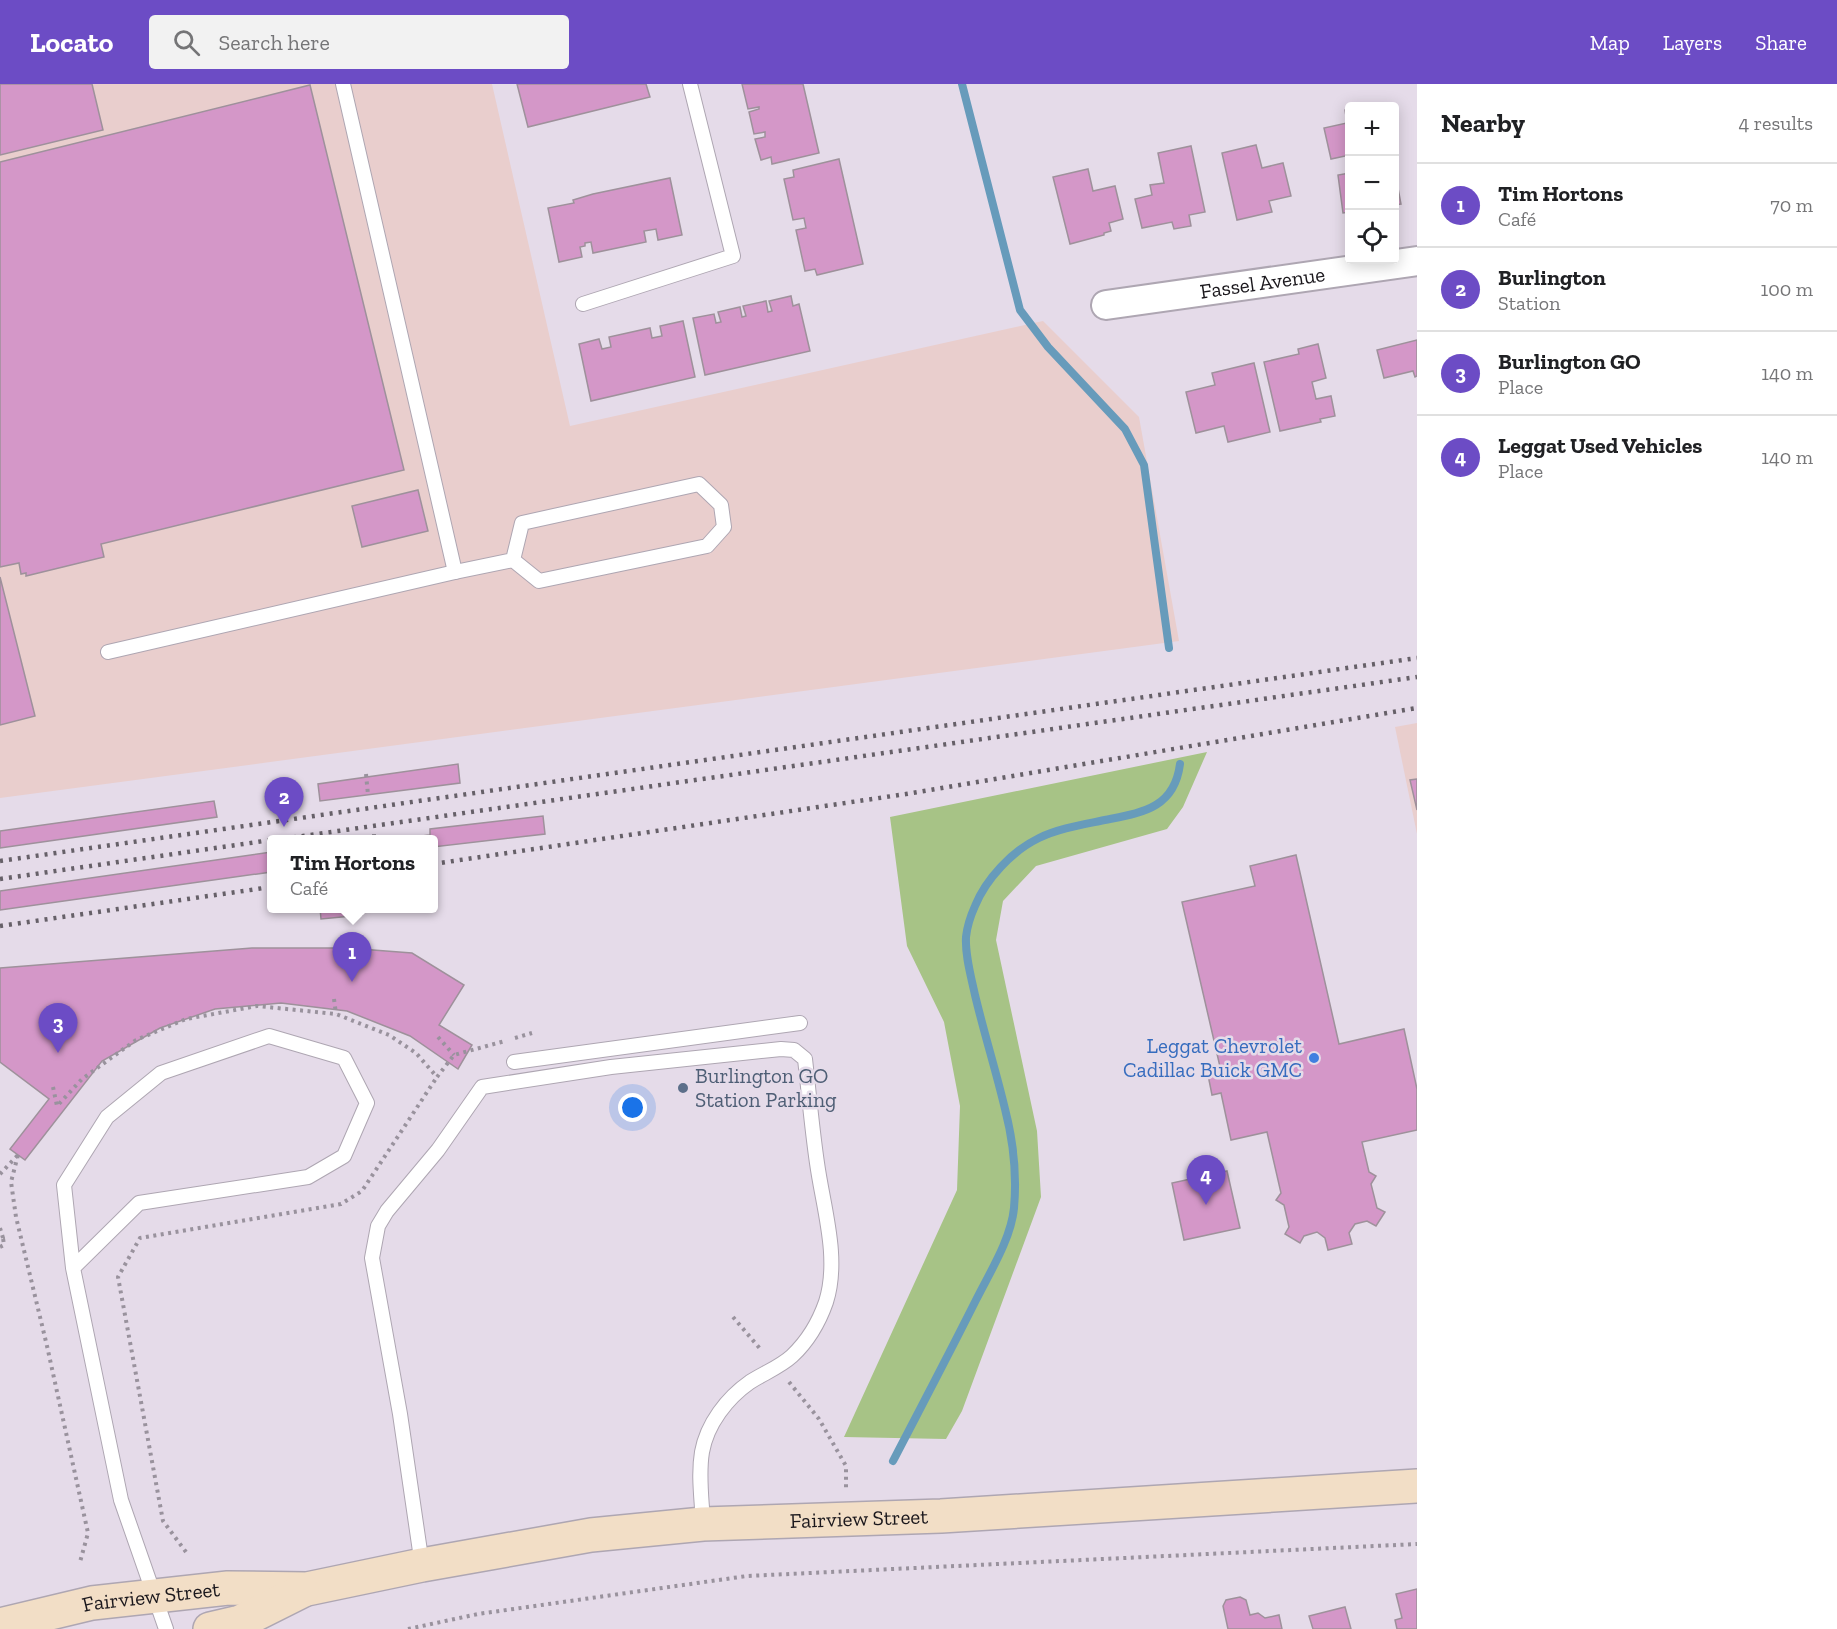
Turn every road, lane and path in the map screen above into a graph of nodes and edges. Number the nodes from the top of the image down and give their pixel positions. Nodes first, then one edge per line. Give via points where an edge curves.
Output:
1 (343, 84) edge
2 (690, 84) edge
3 (1417, 261) edge
4 (583, 304) dead end
5 (1106, 304) dead end
6 (513, 560) junction
7 (455, 572) junction
8 (108, 652) dead end
9 (366, 774) dead end
10 (368, 795) dead end
11 (334, 999) dead end
12 (336, 1014) dead end
13 (800, 1023) dead end
14 (438, 1037) dead end
15 (454, 1055) dead end
16 (514, 1062) dead end
17 (437, 1077) dead end
18 (0, 1174) edge
19 (0, 1228) edge
20 (1, 1239) edge
21 (0, 1246) edge
22 (73, 1268) junction
23 (734, 1317) dead end
24 (776, 1368) junction
25 (1417, 1486) edge
26 (844, 1521) junction
27 (703, 1524) junction
28 (1417, 1544) edge
29 (186, 1552) dead end
30 (80, 1562) dead end
31 (422, 1564) junction
32 (307, 1589) junction
33 (154, 1596) junction
34 (0, 1626) edge
35 (166, 1629) edge
36 (210, 1629) edge
37 (408, 1629) edge

1 - 7 lane
2 - 4 lane via 733,256
3 - 5 street, Fassel Avenue
6 - 6 lane via 539,581 707,546 724,526 721,505 699,484 522,523
6 - 7 lane
7 - 8 lane
9 - 10 path
11 - 12 path
13 - 16 lane
14 - 15 path
17 - 29 path via 362,1191 341,1204 140,1238 118,1277 163,1521
18 - 30 path via 18,1155 11,1182 16,1217 88,1533
19 - 20 path
20 - 21 path via 4,1245
22 - 22 lane via 139,1203 308,1178 344,1156 367,1103 344,1058 269,1036 161,1073 107,1118 64,1185
22 - 33 lane via 121,1500
23 - 24 path
24 - 26 path via 819,1419 846,1466
24 - 27 lane via 735,1394 711,1426 701,1466
24 - 31 lane via 812,1332 830,1285 830,1253 805,1059 794,1050 782,1049 611,1067 482,1087 438,1150 387,1211 378,1226 372,1258
25 - 26 main road, Fairview Street
26 - 27 main road, Fairview Street
27 - 31 main road, Fairview Street via 591,1535
28 - 37 path via 747,1576 478,1614
31 - 32 main road, Fairview Street
32 - 33 main road, Fairview Street via 228,1588
32 - 36 main road, Fairview Street via 240,1622
33 - 34 main road, Fairview Street via 92,1604
33 - 35 lane

